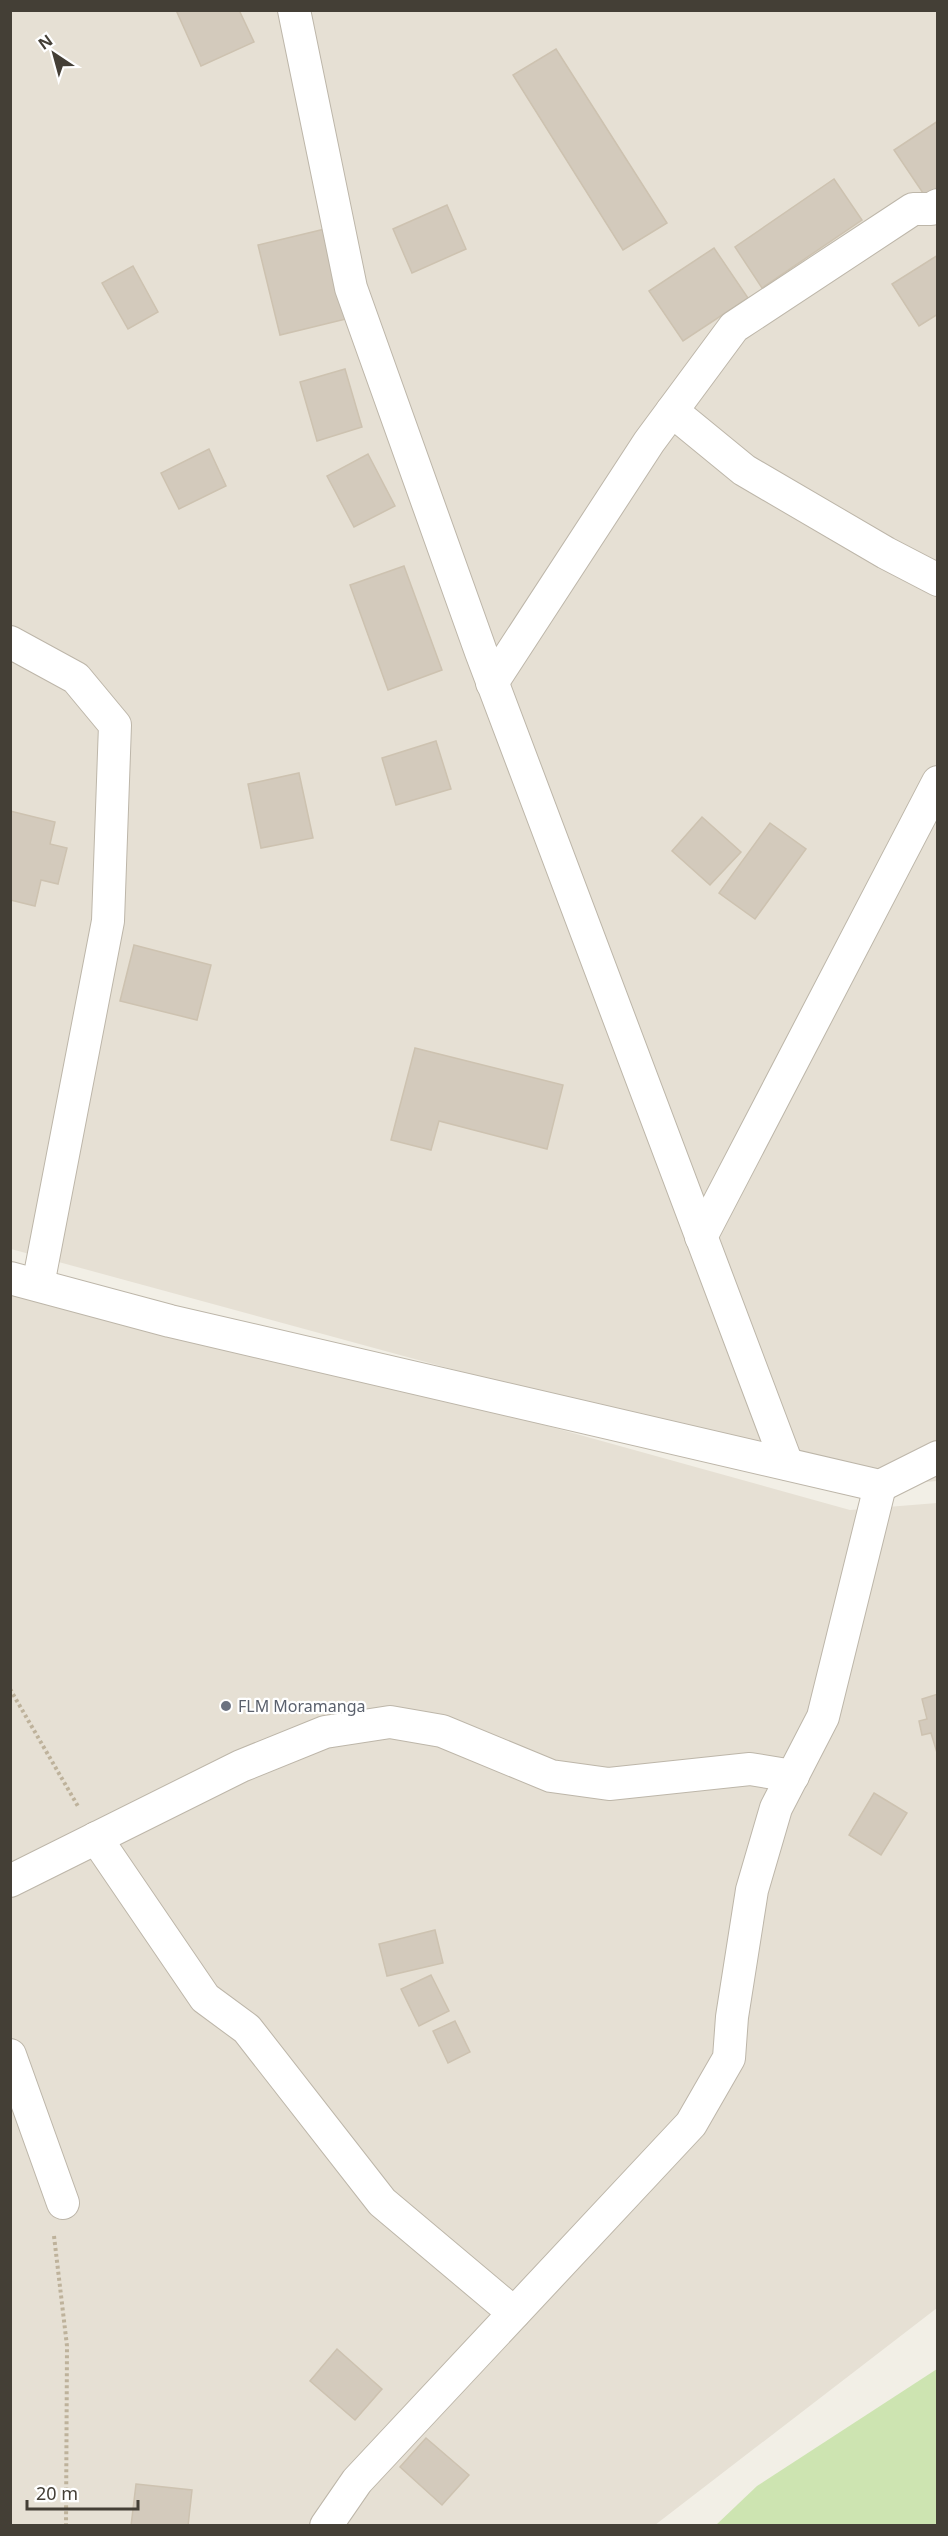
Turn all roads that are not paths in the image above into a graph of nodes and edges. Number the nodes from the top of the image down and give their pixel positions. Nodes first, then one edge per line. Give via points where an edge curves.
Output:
1 (294, 10) edge
2 (938, 205) edge
3 (672, 411) junction
4 (938, 580) edge
5 (10, 642) edge
6 (492, 683) junction
7 (938, 782) edge
8 (701, 1237) junction
9 (24, 1282) edge
10 (938, 1457) edge
11 (787, 1464) junction
12 (880, 1486) junction
13 (793, 1776) junction
14 (96, 1838) junction
15 (10, 1881) edge
16 (10, 2055) edge
17 (63, 2203) road end
18 (514, 2313) junction
19 (326, 2526) edge

1 - 6 street via 351,288
2 - 3 street via 912,209 734,327
3 - 4 street via 744,470
3 - 6 street
5 - 9 street via 76,678 115,725 108,921
6 - 8 street
7 - 8 street
8 - 11 street
9 - 11 street via 170,1322
10 - 12 street
11 - 12 street
12 - 13 street via 823,1717
13 - 14 street via 750,1769 609,1784 551,1776 442,1731 390,1722 315,1736 242,1766
13 - 18 street via 776,1808 752,1890 729,2058 690,2124
14 - 15 street
14 - 18 street via 206,1998 247,2029 382,2202
16 - 17 street
18 - 19 street via 357,2481

